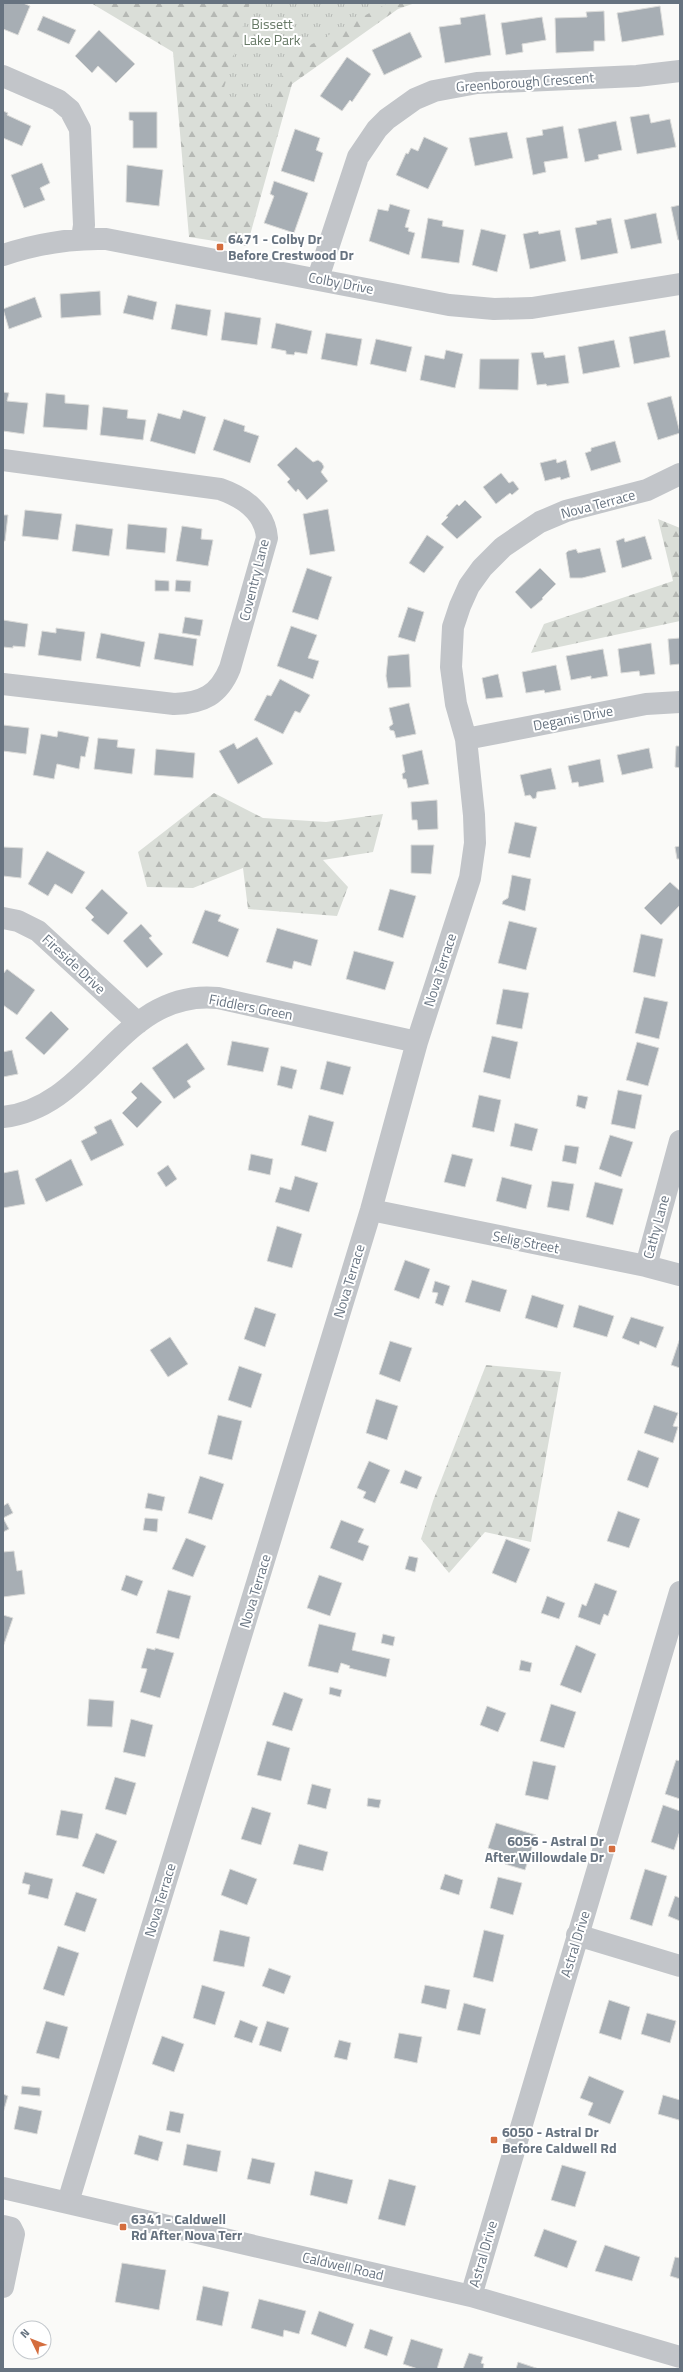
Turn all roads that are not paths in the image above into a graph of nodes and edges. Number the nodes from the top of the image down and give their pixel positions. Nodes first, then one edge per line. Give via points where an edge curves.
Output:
1 (680, 70) edge
2 (3, 76) edge
3 (82, 238) junction
4 (3, 254) edge
5 (318, 278) junction
6 (680, 284) edge
7 (3, 460) edge
8 (680, 474) edge
9 (3, 684) edge
10 (680, 702) edge
11 (466, 739) junction
12 (3, 918) edge
13 (138, 1023) junction
14 (417, 1042) junction
15 (3, 1117) edge
16 (680, 1141) edge
17 (371, 1210) junction
18 (646, 1266) junction
19 (680, 1276) edge
20 (680, 1592) edge
21 (577, 1935) junction
22 (680, 1966) edge
23 (3, 2188) edge
24 (68, 2202) junction
25 (3, 2226) edge
26 (3, 2287) edge
27 (471, 2296) junction
28 (680, 2357) edge

1 - 5 street, Greenborough Crescent via 637,76 477,83 434,91 409,103 377,129 358,157
2 - 3 street via 58,100 70,110 80,130 84,226
3 - 4 street, Colby Drive
3 - 5 street, Colby Drive via 116,240
5 - 6 street, Colby Drive via 449,305 494,309 532,308
7 - 9 street, Coventry Lane via 220,489 236,495 257,512 265,527 267,538 230,668 221,685 207,697 174,704
8 - 11 street, Nova Terrace via 647,490 566,511 540,522 502,547 476,575 460,606 453,627 452,681
10 - 11 street, Deganis Drive via 646,704
11 - 14 street, Nova Terrace via 475,828 474,859
12 - 13 street, Fireside Drive via 18,921 38,931
13 - 14 street, Fiddlers Green via 168,1004 208,997
13 - 15 street, Fiddlers Green via 55,1099 25,1113
14 - 17 street, Nova Terrace
16 - 18 street, Cathy Lane
17 - 18 street, Selig Street
17 - 24 street, Nova Terrace
18 - 19 street, Selig Street
20 - 21 street, Astral Drive
21 - 22 street
21 - 27 street, Astral Drive
23 - 24 street, Caldwell Road
24 - 27 street, Caldwell Road
25 - 26 street via 11,2228 14,2234
27 - 28 street, Caldwell Road

